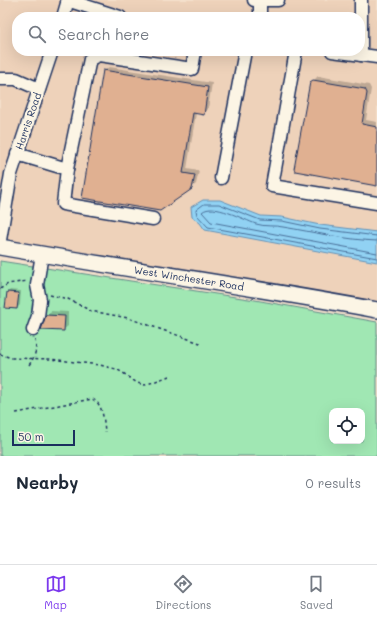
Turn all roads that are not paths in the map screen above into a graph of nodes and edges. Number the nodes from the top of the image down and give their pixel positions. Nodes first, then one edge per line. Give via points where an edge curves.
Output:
1 (68, 0) edge
2 (254, 0) edge
3 (260, 0) edge
4 (278, 0) edge
5 (361, 0) edge
6 (64, 12) edge
7 (105, 12) edge
8 (260, 12) edge
9 (361, 12) edge
10 (50, 56) edge
11 (97, 56) edge
12 (105, 56) edge
13 (194, 56) edge
14 (244, 56) edge
15 (295, 56) edge
16 (365, 56) edge
17 (377, 57) edge
18 (0, 79) edge
19 (39, 89) junction
20 (17, 154) junction
21 (67, 168) junction
22 (221, 178) dead end
23 (377, 203) edge
24 (153, 219) dead end
25 (0, 240) edge
26 (0, 247) edge
27 (42, 254) junction
28 (377, 310) edge
29 (33, 330) road end

1 - 6 lane
1 - 7 lane
2 - 3 lane
3 - 4 lane
3 - 8 lane
5 - 9 lane
10 - 19 lane, Harris Road
11 - 21 lane via 90,59
12 - 13 lane via 192,70
14 - 22 lane
15 - 23 lane via 272,186
16 - 17 lane
18 - 19 lane via 16,79
19 - 20 lane, Harris Road
20 - 21 lane
20 - 25 lane, Harris Road via 11,174
21 - 24 lane via 63,204
26 - 27 main road, West Winchester Road
27 - 28 main road, West Winchester Road
27 - 29 lane via 37,285 40,300

